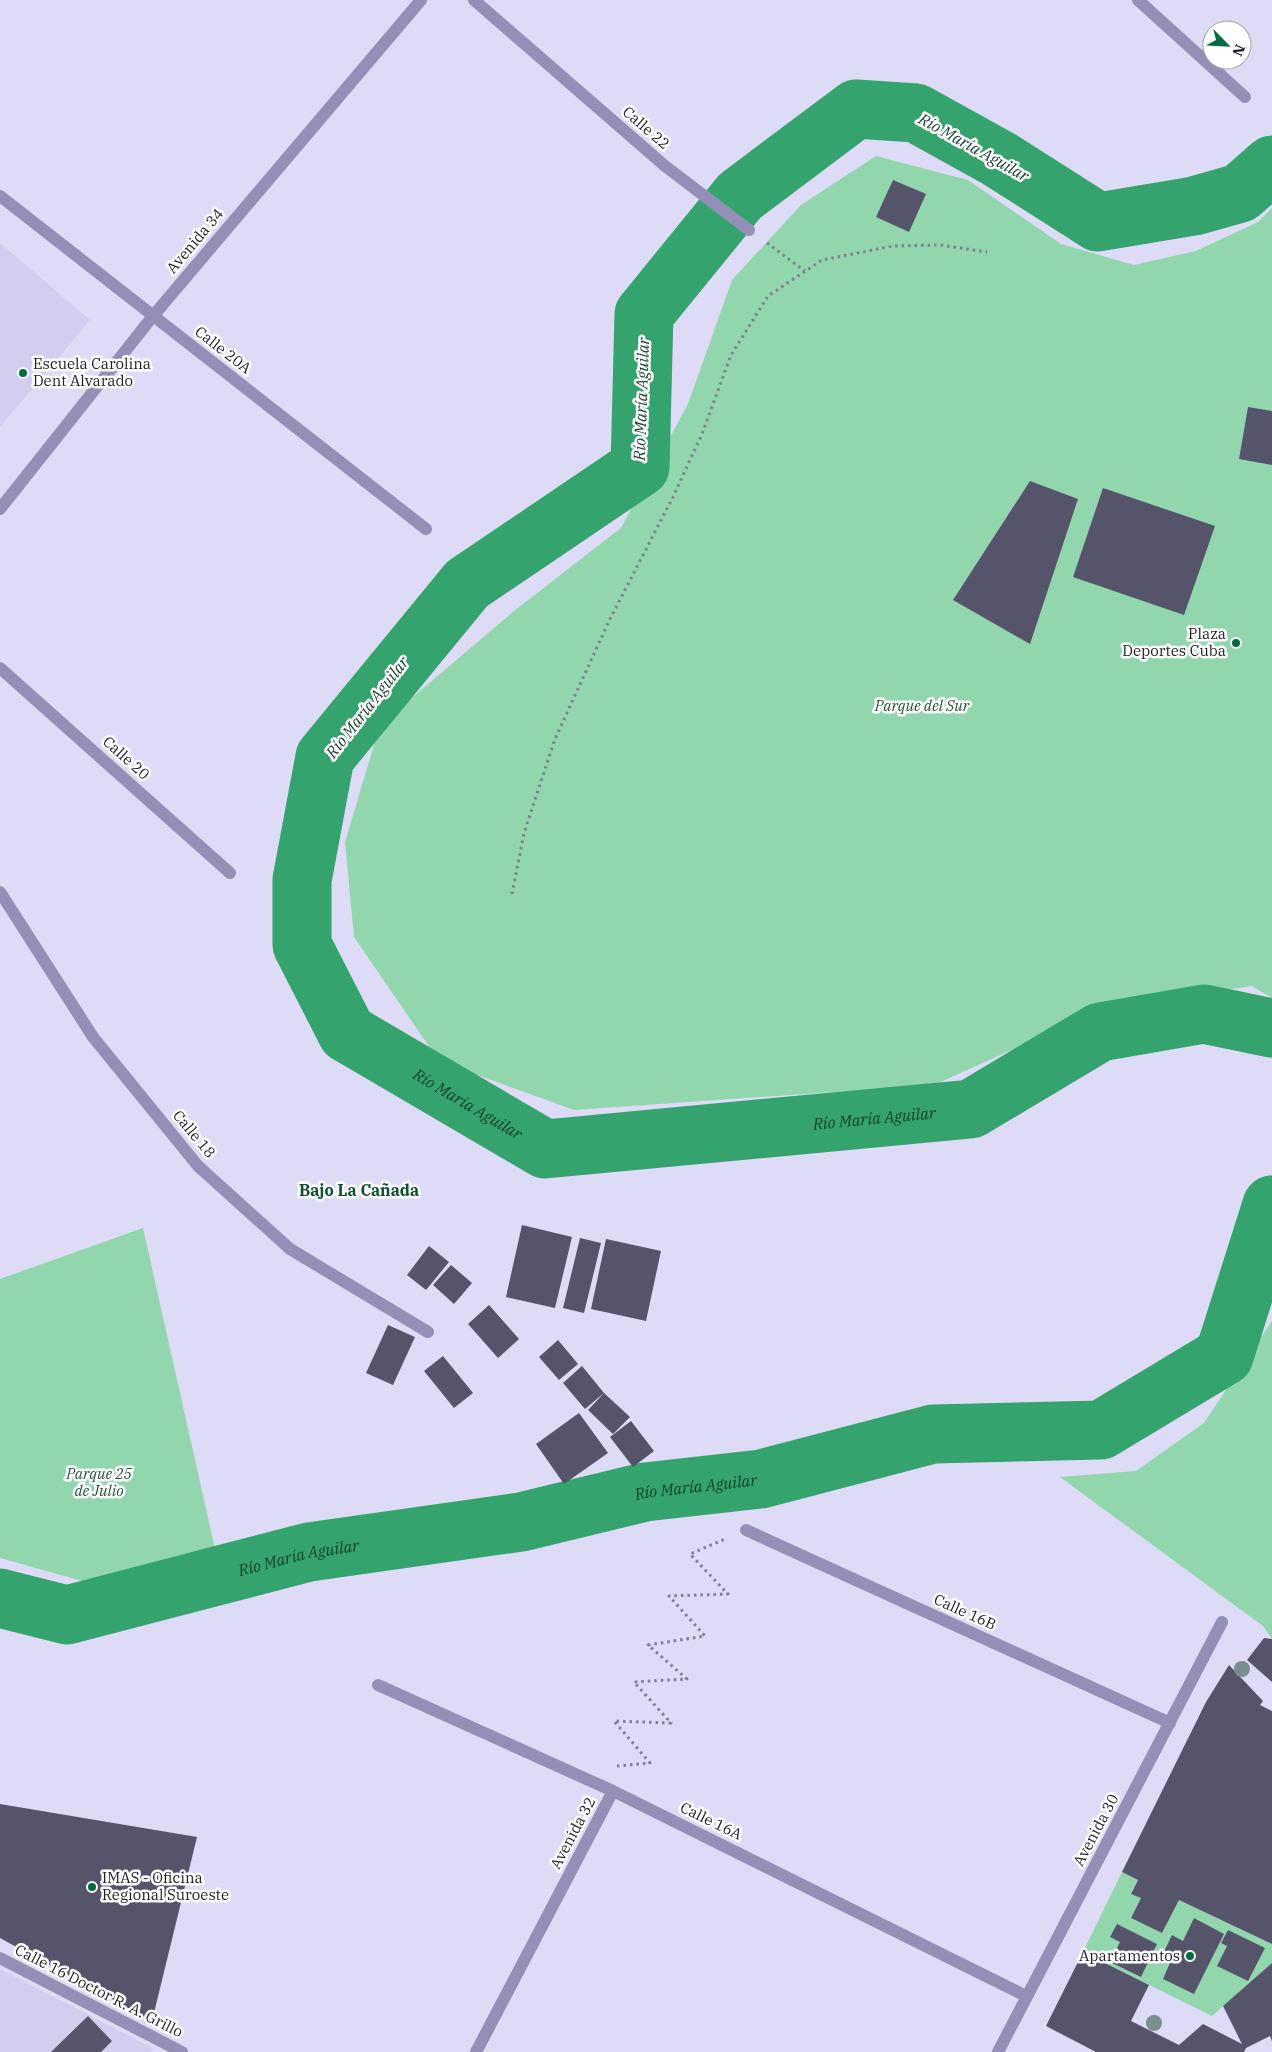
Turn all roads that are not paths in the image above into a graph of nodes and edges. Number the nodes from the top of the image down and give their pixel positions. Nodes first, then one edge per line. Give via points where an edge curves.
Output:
1 (421, 0) edge
2 (474, 0) edge
3 (1138, 0) edge
4 (1245, 97) dead end
5 (0, 196) edge
6 (749, 230) road end
7 (153, 316) junction
8 (0, 509) edge
9 (426, 529) dead end
10 (0, 668) edge
11 (230, 873) dead end
12 (0, 892) edge
13 (428, 1332) dead end
14 (746, 1530) road end
15 (1222, 1622) dead end
16 (378, 1685) dead end
17 (1170, 1723) junction
18 (613, 1791) junction
19 (0, 1958) edge
20 (1026, 1996) junction
21 (180, 2052) edge
22 (476, 2052) edge
23 (998, 2052) edge

1 - 7 street, Avenida 34
2 - 6 street, Calle 22 via 665,166
3 - 4 street
5 - 7 street, Calle 20A
7 - 8 street, Avenida 34
7 - 9 street, Calle 20A
10 - 11 street, Calle 20
12 - 13 street, Calle 18 via 93,1038 198,1166 290,1249
14 - 17 street, Calle 16B
15 - 17 street, Avenida 30
16 - 18 street, Calle 16A
17 - 20 street, Avenida 30
18 - 20 street, Calle 16A
18 - 22 street, Avenida 32
19 - 21 street, Calle 16 Doctor R. A. Grillo
20 - 23 street, Avenida 30

